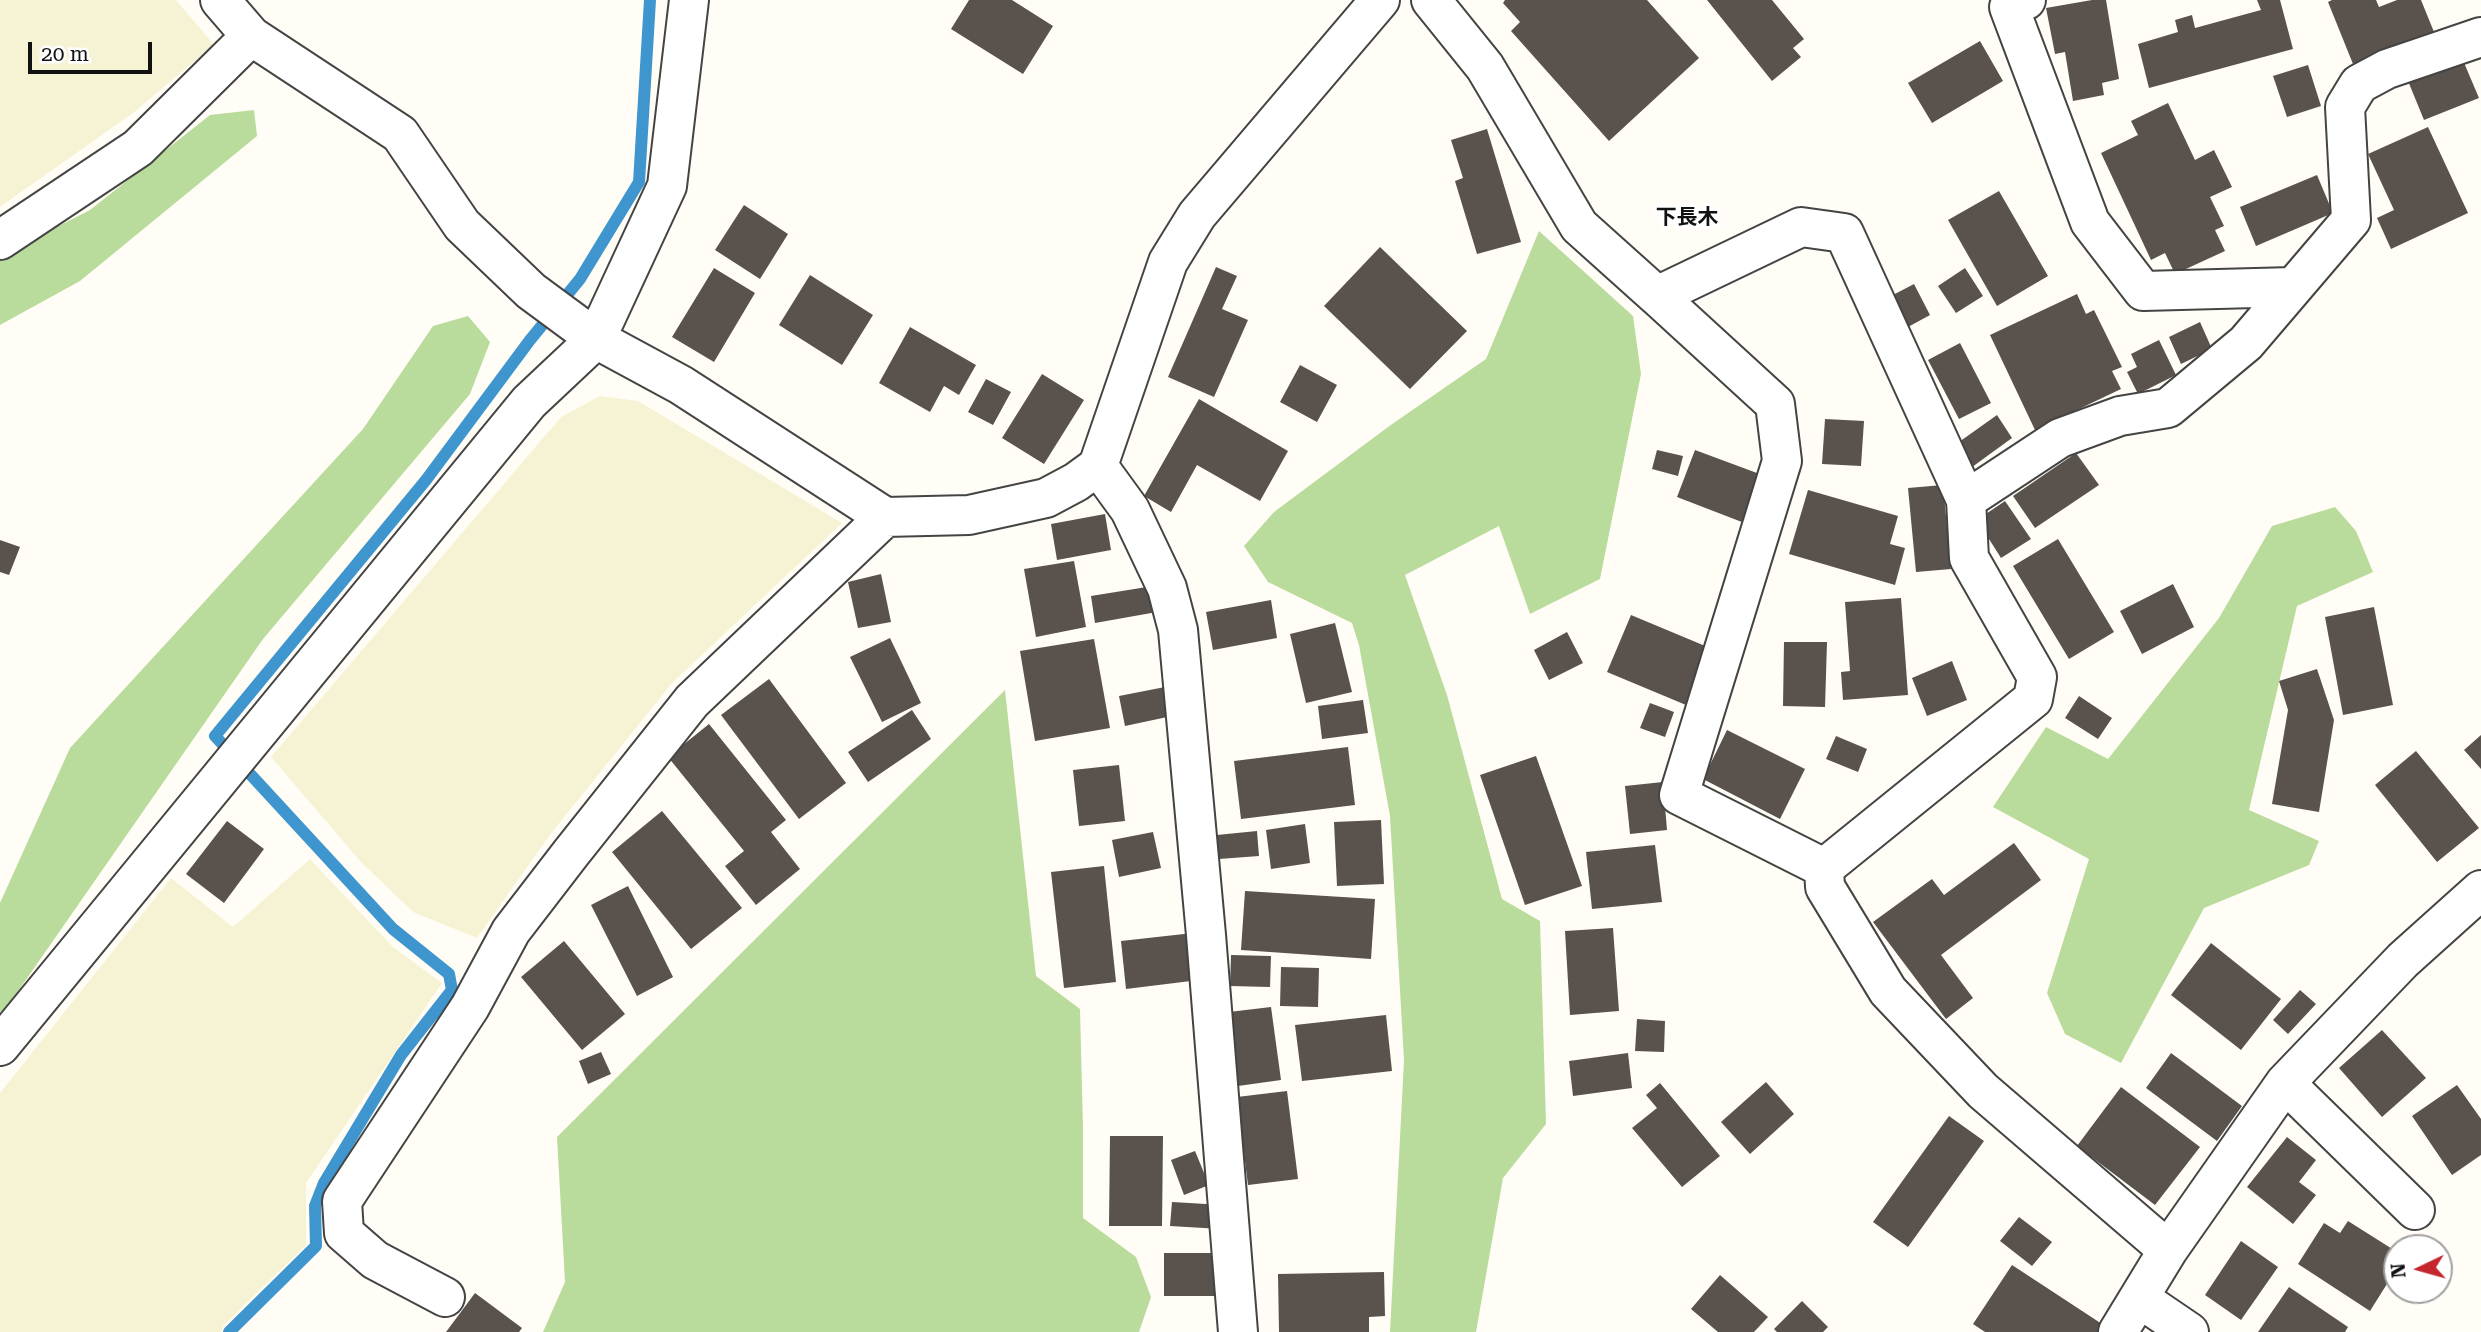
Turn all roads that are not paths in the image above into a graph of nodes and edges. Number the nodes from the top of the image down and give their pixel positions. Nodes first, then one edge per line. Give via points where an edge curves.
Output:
1 (220, 0) edge
2 (689, 0) edge
3 (1380, 0) edge
4 (1431, 0) edge
5 (2014, 2) edge
6 (251, 36) junction
7 (2481, 37) edge
8 (0, 240) edge
9 (2293, 287) junction
10 (1657, 296) junction
11 (583, 329) junction
12 (1098, 466) junction
13 (1966, 500) junction
14 (886, 517) junction
15 (1824, 868) junction
16 (2481, 890) edge
17 (0, 1046) edge
18 (2285, 1083) junction
19 (2415, 1210) dead end
20 (2168, 1250) junction
21 (445, 1297) dead end
22 (2139, 1298) junction
23 (1238, 1332) edge
24 (2118, 1332) edge
25 (2189, 1332) edge

1 - 6 street
2 - 11 street via 667,186
3 - 12 street via 1197,215 1168,262
4 - 10 street via 1485,67 1579,226
5 - 9 street via 2090,222 2143,291
6 - 8 street via 138,148
6 - 11 street via 400,134 462,225 531,292
7 - 9 street via 2387,69 2359,84 2345,107 2351,220
9 - 13 street via 2246,343 2168,408 2120,416 2060,438
10 - 13 street via 1801,227 1844,233
10 - 15 street via 1775,404 1782,461 1679,795
11 - 14 street via 681,385
11 - 17 street via 529,402
12 - 14 street via 1046,498 969,515
12 - 23 street via 1130,510 1167,588 1178,630
13 - 15 street via 1969,558 2037,677 2032,699
14 - 21 street via 692,701 511,931 470,1007 341,1201 344,1233 375,1260
15 - 20 street via 1825,887 1888,991 1983,1091
16 - 18 street via 2403,960
18 - 19 street
18 - 20 street
20 - 22 street
22 - 24 street
22 - 25 street

